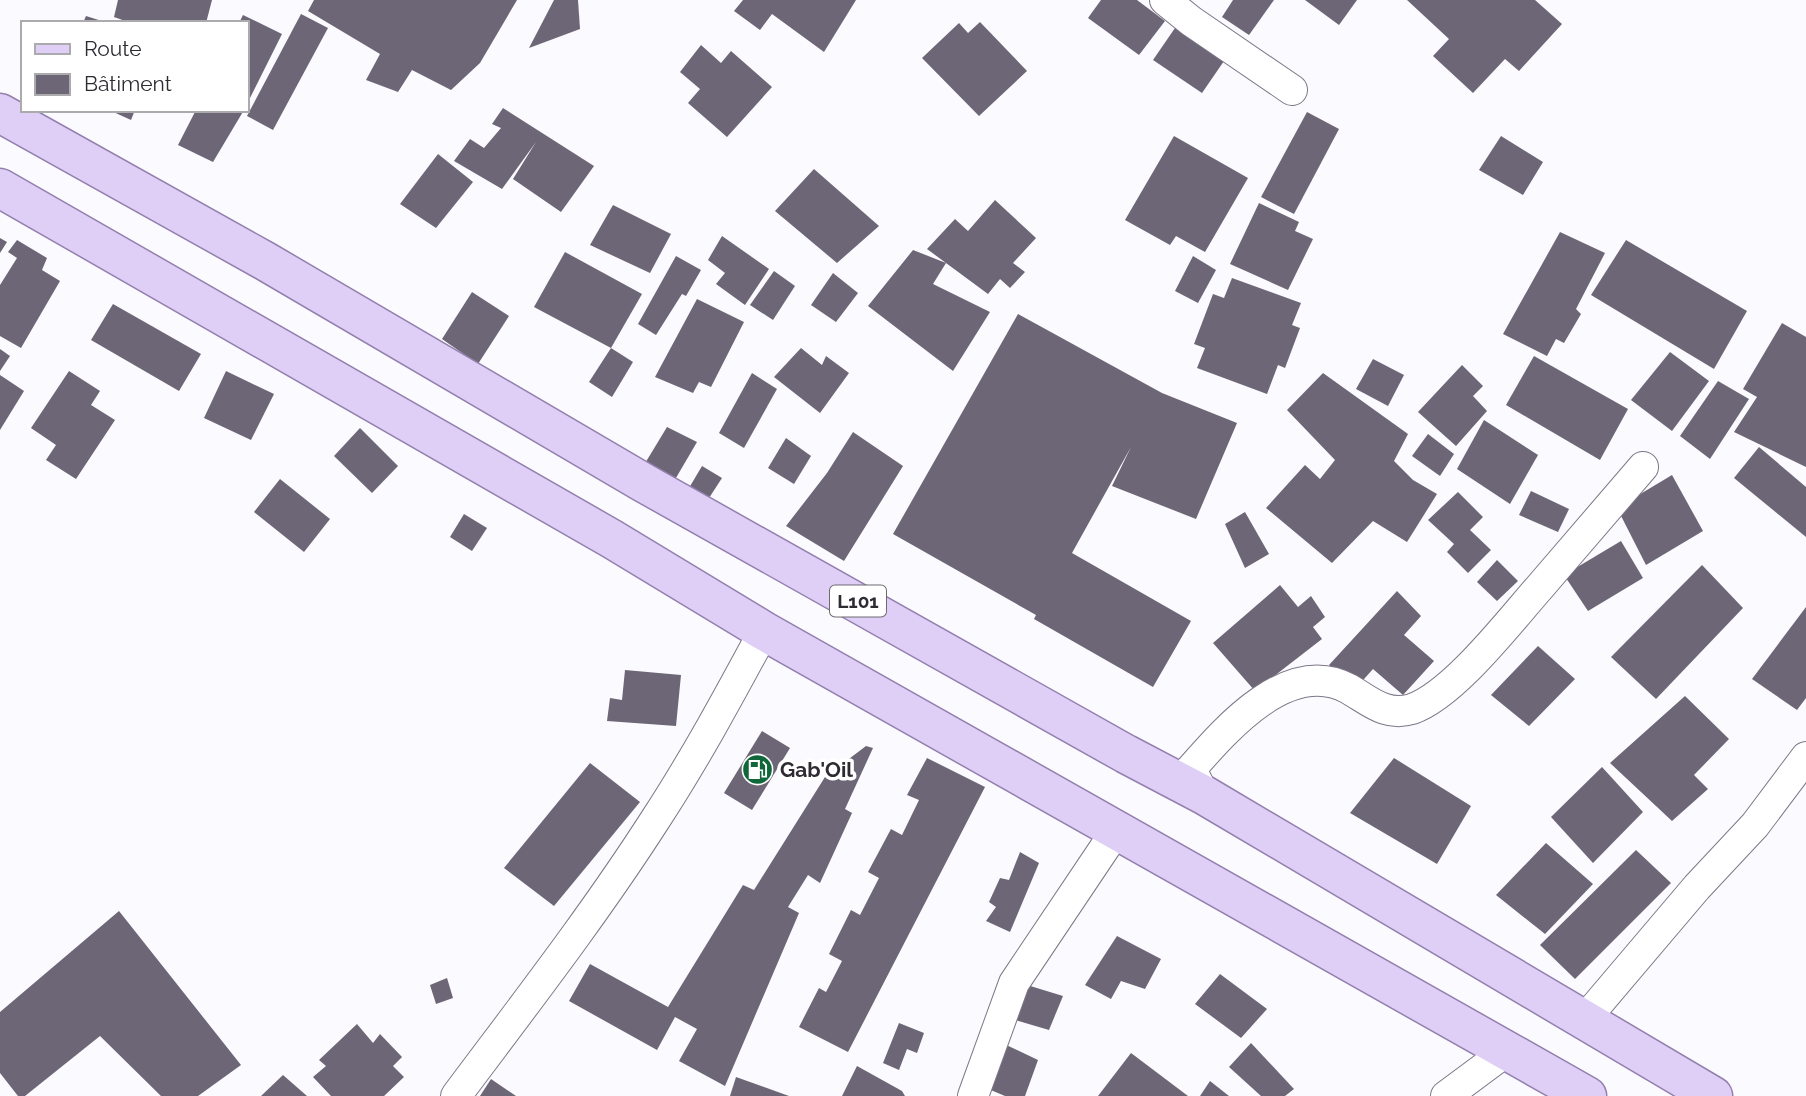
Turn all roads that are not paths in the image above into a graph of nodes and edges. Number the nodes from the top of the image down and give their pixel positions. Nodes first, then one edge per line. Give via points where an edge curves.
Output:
1 (1165, 0) edge
2 (1292, 90) dead end
3 (0, 113) edge
4 (0, 188) edge
5 (1643, 467) dead end
6 (764, 631) junction
7 (1806, 757) edge
8 (1204, 796) junction
9 (1115, 831) junction
10 (1585, 1019) junction
11 (1508, 1050) junction
12 (456, 1096) edge
13 (973, 1096) edge
14 (1446, 1096) edge
15 (1587, 1096) edge
16 (1713, 1096) edge

1 - 2 street
3 - 8 main road, L101 via 289,274 644,483
4 - 6 main road
5 - 8 street via 1486,650 1444,690 1413,708 1394,712 1323,680 1303,681 1281,690 1234,722 1191,769
6 - 9 main road
6 - 12 street via 656,820
7 - 10 street via 1755,825
8 - 10 main road, L101
9 - 11 main road
9 - 13 street via 1014,984
10 - 16 main road, L101
11 - 14 street
11 - 15 main road

